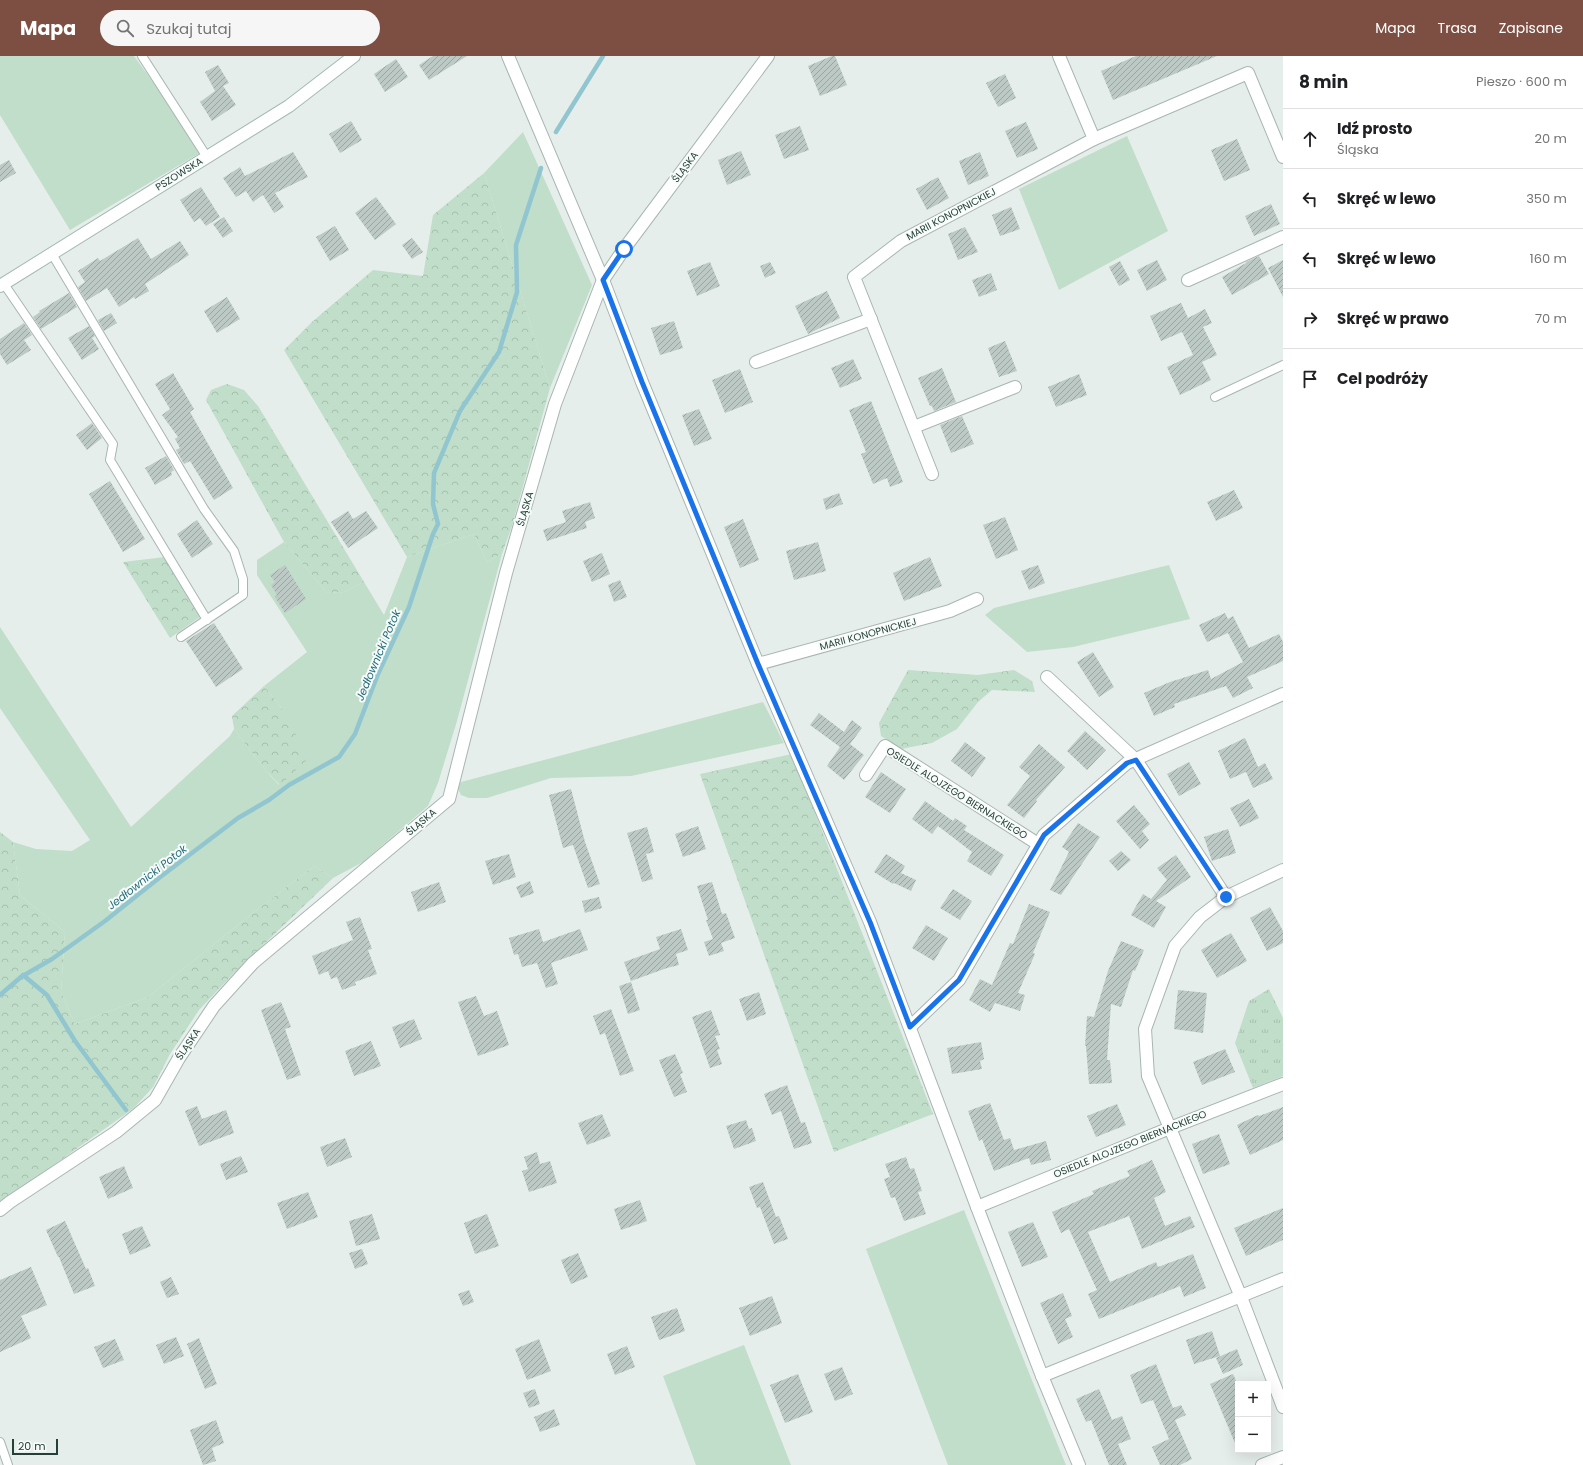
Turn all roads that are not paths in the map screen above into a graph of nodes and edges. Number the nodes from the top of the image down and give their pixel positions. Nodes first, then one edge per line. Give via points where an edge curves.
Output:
1 (142, 56) edge
2 (354, 56) edge
3 (508, 56) edge
4 (768, 56) edge
5 (1059, 56) edge
6 (1094, 139) junction
7 (1283, 156) edge
8 (206, 157) junction
9 (1283, 237) edge
10 (52, 254) junction
11 (603, 280) junction
12 (1188, 280) dead end
13 (2, 285) edge
14 (871, 319) junction
15 (756, 362) dead end
16 (1283, 365) edge
17 (1015, 387) dead end
18 (1215, 397) dead end
19 (914, 427) junction
20 (932, 474) dead end
21 (977, 599) dead end
22 (207, 620) junction
23 (181, 637) dead end
24 (758, 664) junction
25 (1047, 677) dead end
26 (1283, 694) edge
27 (1136, 760) junction
28 (866, 775) dead end
29 (1038, 844) junction
30 (1283, 870) edge
31 (1226, 897) junction
32 (910, 1027) junction
33 (1283, 1084) edge
34 (1170, 1128) junction
35 (977, 1206) junction
36 (0, 1210) edge
37 (1283, 1279) edge
38 (1241, 1297) junction
39 (1042, 1376) junction
40 (1283, 1407) edge
41 (0, 1442) edge
42 (1283, 1458) edge
43 (8, 1465) edge
44 (1079, 1465) edge
45 (1262, 1465) edge

1 - 8 lane
2 - 8 street, PSZOWSKA via 289,106
3 - 11 street
4 - 11 street, ŚLĄSKA
5 - 6 street
6 - 7 street, MARII KONOPNICKIEJ via 1248,73
6 - 14 street, MARII KONOPNICKIEJ via 901,241 854,278
8 - 10 street, PSZOWSKA
9 - 12 street
10 - 13 street, PSZOWSKA
10 - 22 lane via 204,510 234,551 243,579 243,595
11 - 24 street via 642,382
11 - 36 street, ŚLĄSKA via 553,412 506,573 449,799 253,963 214,1006 179,1058 155,1100 116,1132
13 - 22 lane via 113,444 110,460
14 - 15 street
14 - 19 street, MARII KONOPNICKIEJ
16 - 18 lane
17 - 19 street
19 - 20 street, MARII KONOPNICKIEJ
21 - 24 street, MARII KONOPNICKIEJ via 950,611
22 - 23 lane
24 - 32 street via 870,922
25 - 27 street
26 - 27 street, OSIEDLE ALOJZEGO BIERNACKIEGO
27 - 29 street, OSIEDLE ALOJZEGO BIERNACKIEGO via 1127,763 1044,835
27 - 31 street
28 - 29 street, OSIEDLE ALOJZEGO BIERNACKIEGO via 885,746
29 - 32 street, OSIEDLE ALOJZEGO BIERNACKIEGO via 959,980
30 - 31 street
31 - 34 street via 1200,917 1175,946 1145,1029 1148,1076
32 - 35 street
33 - 34 street, OSIEDLE ALOJZEGO BIERNACKIEGO
34 - 35 street, OSIEDLE ALOJZEGO BIERNACKIEGO
34 - 38 street
35 - 39 street
37 - 38 street
38 - 39 street
38 - 40 street
39 - 44 street
41 - 43 lane
42 - 45 street

